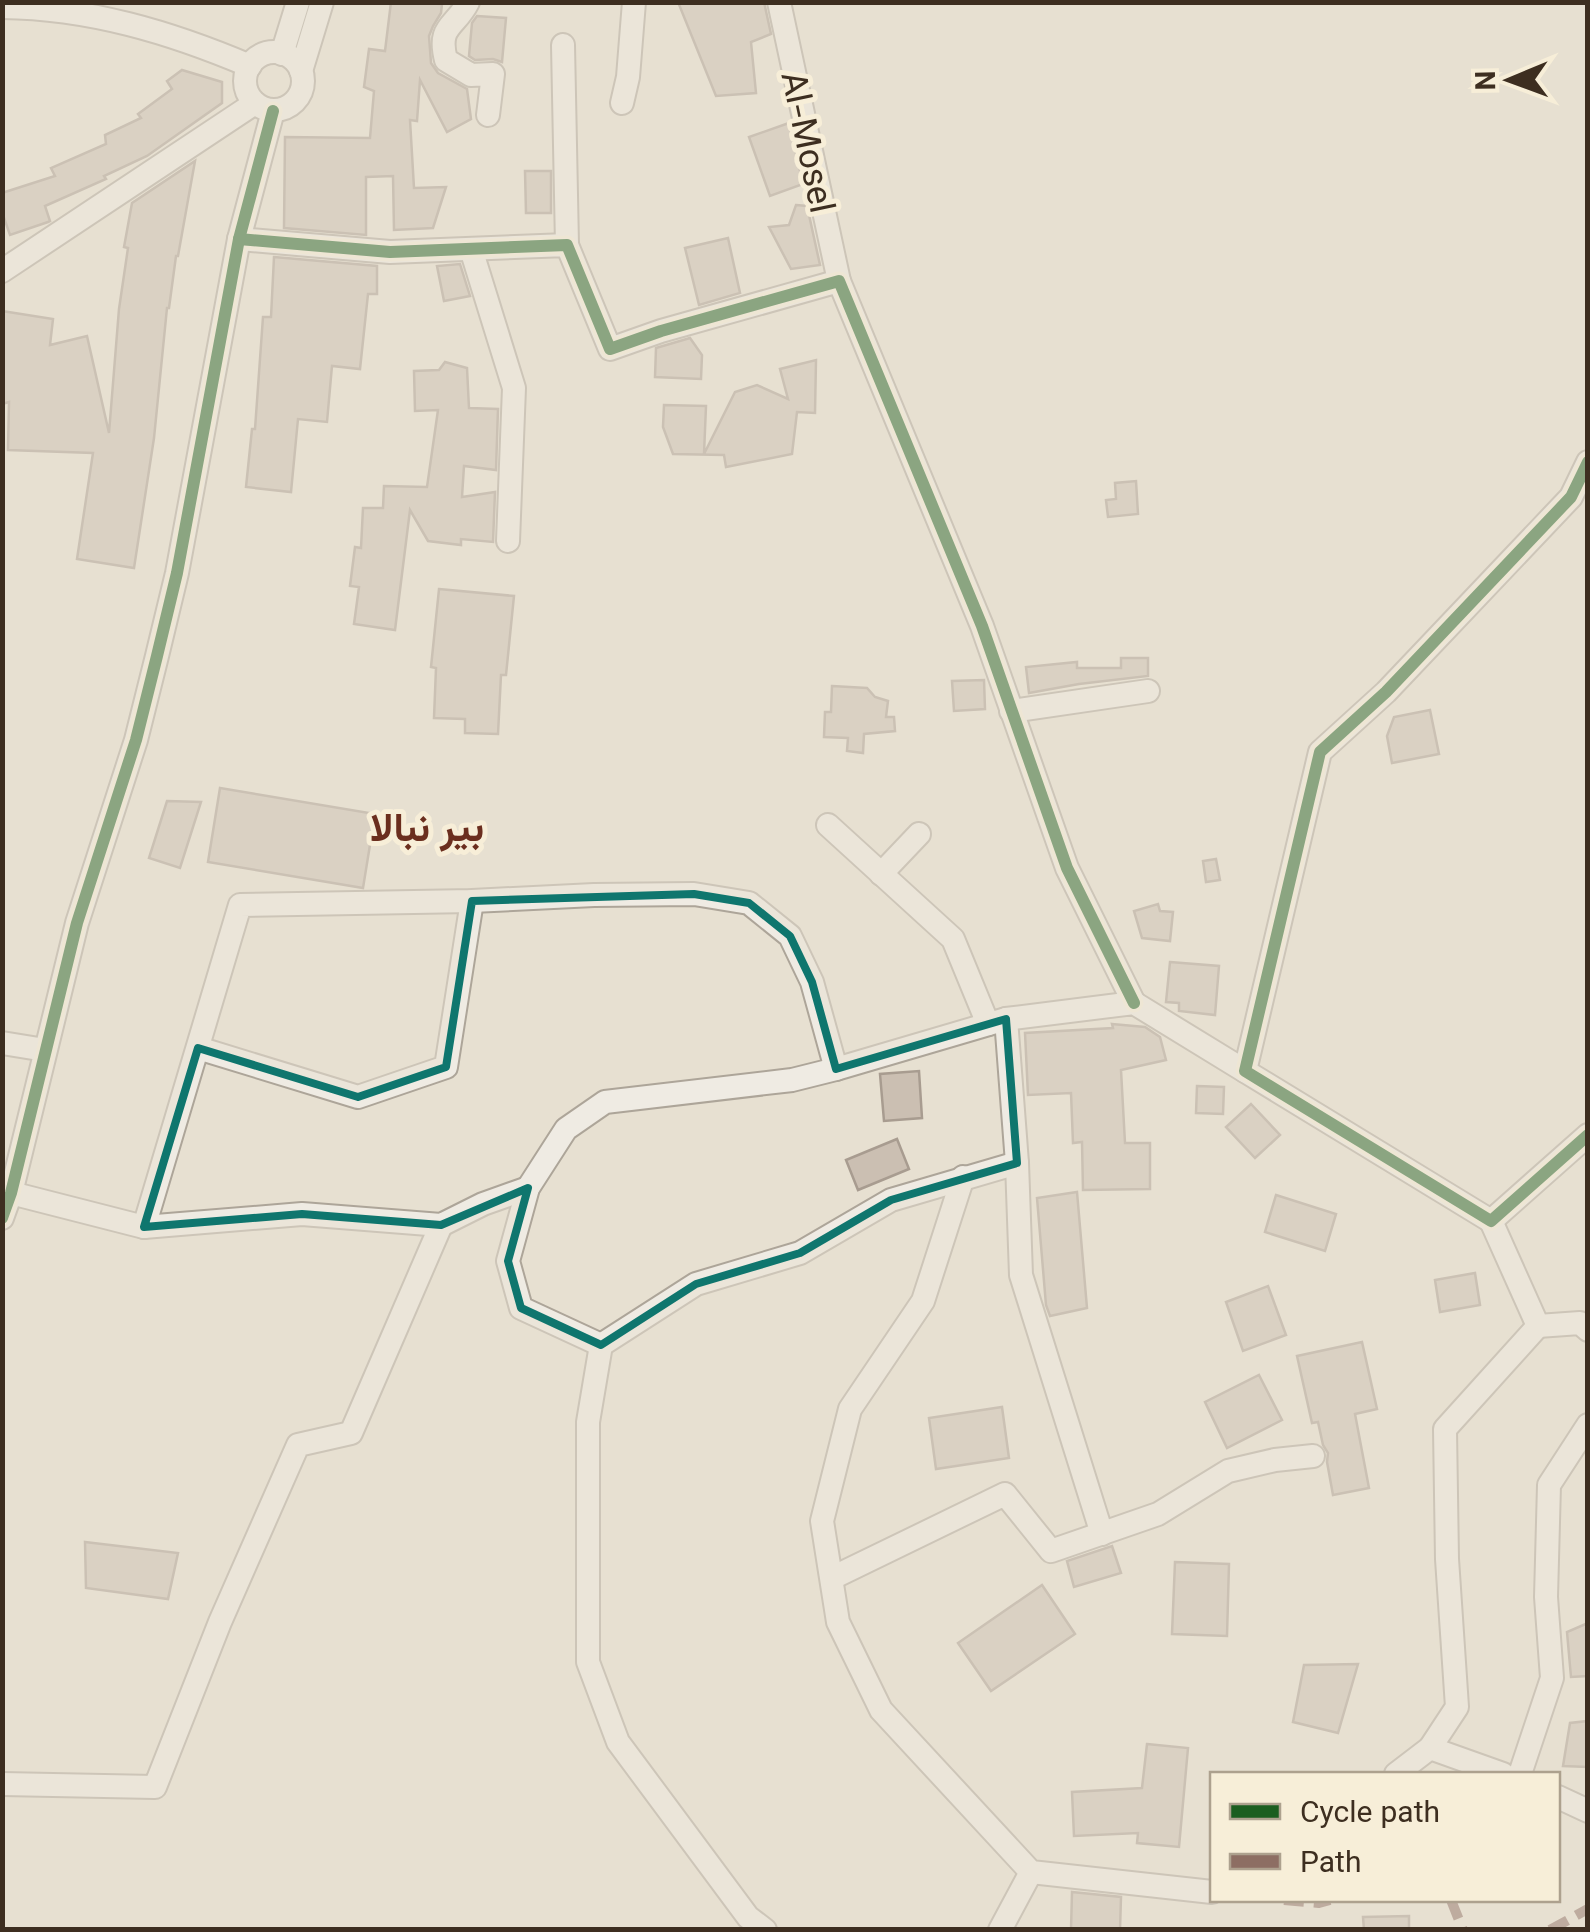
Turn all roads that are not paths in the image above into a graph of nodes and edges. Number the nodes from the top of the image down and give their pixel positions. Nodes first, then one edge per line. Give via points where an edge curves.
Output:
1 (298, 2) edge
2 (322, 2) edge
3 (468, 2) edge
4 (634, 2) edge
5 (779, 2) edge
6 (2, 7) edge
7 (563, 45) dead end
8 (282, 54) junction
9 (250, 66) junction
10 (301, 71) junction
11 (622, 103) dead end
12 (264, 107) junction
13 (488, 115) dead end
14 (238, 239) junction
15 (567, 245) junction
16 (471, 249) junction
17 (2, 270) edge
18 (839, 281) junction
19 (1588, 462) edge
20 (508, 542) dead end
21 (1148, 691) dead end
22 (1011, 710) junction
23 (828, 825) dead end
24 (919, 834) dead end
25 (882, 874) junction
26 (472, 902) junction
27 (1134, 1004) junction
28 (997, 1021) junction
29 (2, 1043) edge
30 (198, 1048) junction
31 (45, 1050) junction
32 (836, 1069) junction
33 (1246, 1071) junction
34 (1588, 1135) edge
35 (1018, 1163) junction
36 (963, 1177) junction
37 (528, 1188) junction
38 (10, 1193) junction
39 (2, 1218) edge
40 (1491, 1220) junction
41 (441, 1226) junction
42 (144, 1227) junction
43 (1538, 1326) junction
44 (1588, 1330) edge
45 (602, 1345) junction
46 (1588, 1425) edge
47 (1313, 1456) dead end
48 (1102, 1534) junction
49 (832, 1578) junction
50 (1430, 1748) junction
51 (1399, 1772) edge
52 (1497, 1772) edge
53 (1521, 1772) edge
54 (2, 1784) edge
55 (1560, 1798) edge
56 (1588, 1811) edge
57 (1031, 1872) junction
58 (1210, 1892) edge
59 (765, 1930) edge
60 (1000, 1930) edge

1 - 8 street
2 - 10 street
3 - 13 street via 448,24 442,44 446,60 471,76 493,74
4 - 11 street
5 - 18 street, Al-Mosel
6 - 9 street via 128,22
7 - 15 street
8 - 9 street via 266,54
8 - 10 street
9 - 12 street via 248,94
10 - 12 street via 294,102
12 - 14 street
12 - 17 street
14 - 16 street via 390,252
14 - 31 street via 177,573 136,740 77,923
15 - 16 street
15 - 18 street via 610,349
16 - 20 street via 514,388
18 - 22 street, Al-Mosel
19 - 33 street via 1571,497 1320,752
21 - 22 street
22 - 27 street, Al-Mosel via 1067,868
23 - 25 street
24 - 25 street
25 - 28 street via 953,939
26 - 30 street via 240,905
26 - 30 street via 446,1066 358,1097
26 - 32 street via 694,894 749,903 790,936 812,982
27 - 28 street
27 - 33 street
28 - 32 street
28 - 35 street
29 - 31 street
30 - 42 street
31 - 38 street
32 - 37 street via 604,1102 566,1129
33 - 40 street
34 - 40 street
35 - 36 street
35 - 48 street via 1021,1276
36 - 45 street via 891,1200 800,1252 696,1284
36 - 49 street via 924,1301 850,1410 822,1522
37 - 41 street
37 - 45 street via 508,1262 521,1308
38 - 39 street
38 - 42 street
40 - 43 street
41 - 42 street via 302,1214
41 - 54 street via 351,1433 298,1445 156,1787
43 - 44 street via 1580,1322
43 - 50 street via 1445,1429 1457,1707
45 - 59 street via 588,1422 588,1662 618,1742 748,1918
46 - 53 street via 1549,1485 1552,1678
47 - 48 street via 1228,1471 1158,1514
48 - 49 street via 1051,1551 1005,1494
49 - 57 street via 838,1622 882,1710
50 - 51 street
50 - 52 street
55 - 56 street
57 - 58 street
57 - 60 street

